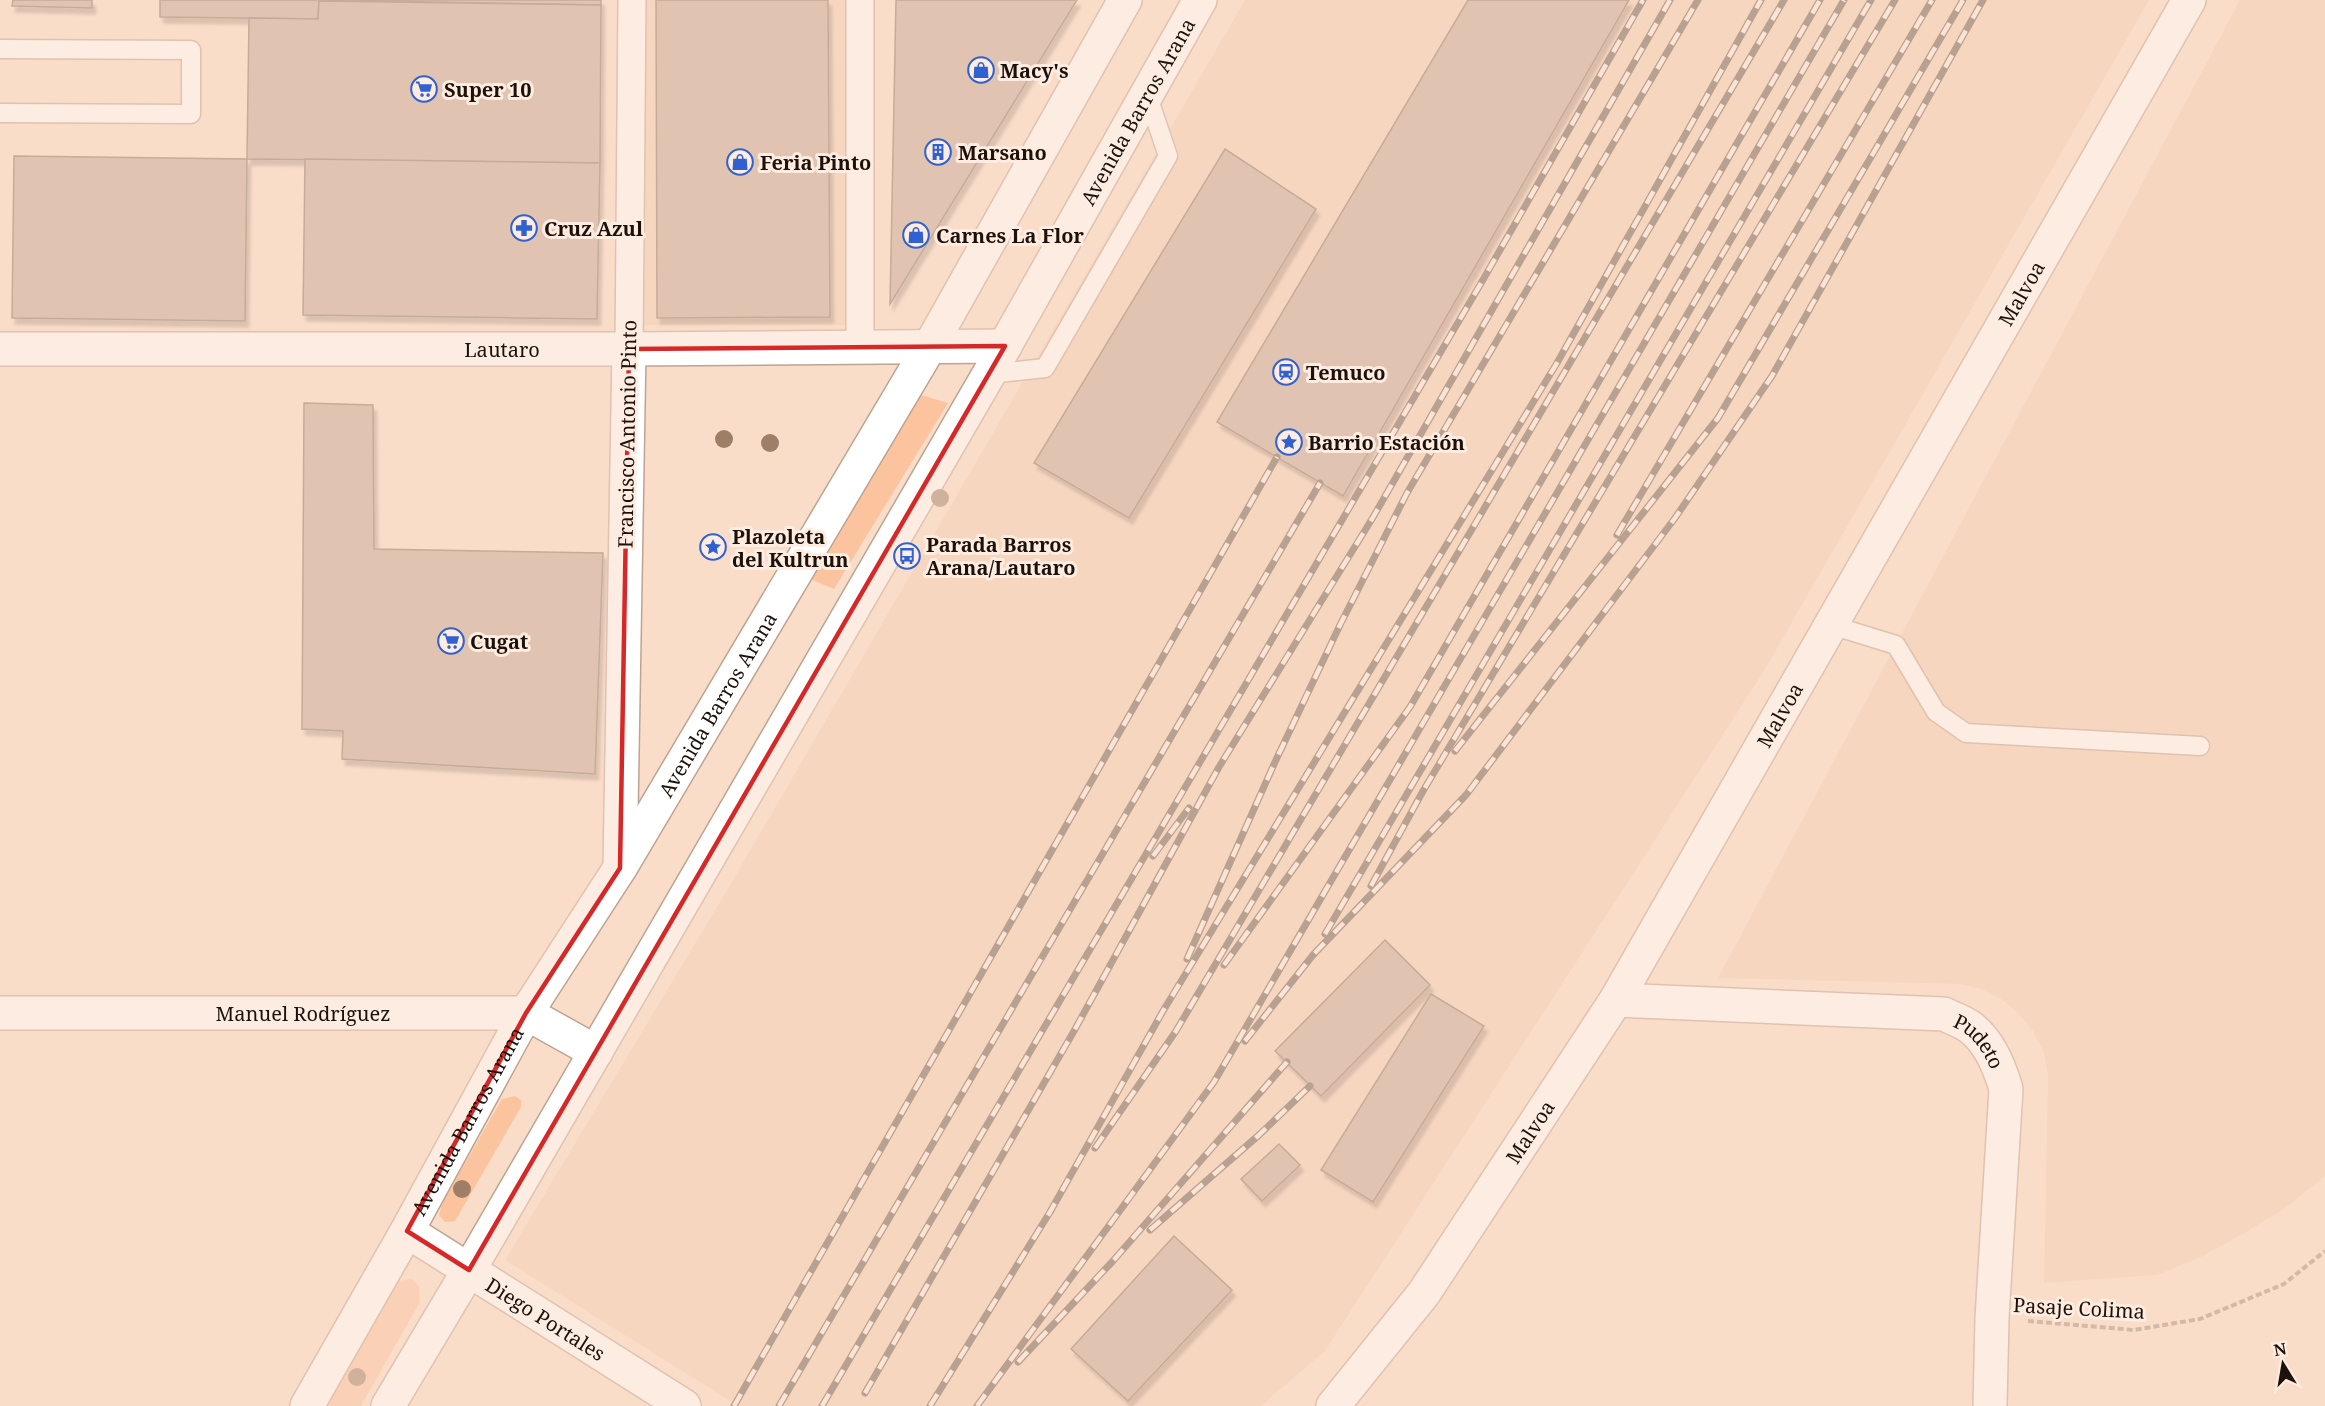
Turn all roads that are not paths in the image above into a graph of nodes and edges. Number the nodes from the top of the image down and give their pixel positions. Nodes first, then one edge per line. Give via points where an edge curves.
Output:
1 (632, 0) edge
2 (860, 0) edge
3 (1125, 0) edge
4 (1200, 0) edge
5 (2189, 0) edge
6 (0, 49) edge
7 (1147, 94) junction
8 (0, 113) edge
9 (930, 346) junction
10 (1005, 346) junction
11 (860, 347) junction
12 (0, 349) edge
13 (629, 349) junction
14 (989, 374) junction
15 (1831, 625) junction
16 (2200, 746) dead end
17 (620, 868) junction
18 (1616, 1000) junction
19 (0, 1012) edge
20 (526, 1013) junction
21 (596, 1052) junction
22 (407, 1231) junction
23 (469, 1270) junction
24 (308, 1406) edge
25 (388, 1406) edge
26 (684, 1406) edge
27 (1333, 1406) edge
28 (1990, 1406) edge

1 - 13 street, Francisco Antonio Pinto
2 - 11 street
3 - 9 street, Avenida Barros Arana
4 - 7 street, Avenida Barros Arana
5 - 15 street, Malvoa
6 - 8 lane via 191,50 191,114
7 - 10 street, Avenida Barros Arana
7 - 14 lane via 1168,156 1045,368
9 - 10 street, Lautaro
9 - 11 street, Lautaro
9 - 17 street, Avenida Barros Arana
10 - 14 street, Avenida Barros Arana
11 - 13 street, Lautaro
12 - 13 street, Lautaro
13 - 17 street, Francisco Antonio Pinto
14 - 21 street, Avenida Barros Arana
15 - 16 lane via 1896,645 1936,712 1966,733
15 - 18 street, Malvoa
17 - 20 street, Avenida Barros Arana
18 - 27 street, Malvoa via 1424,1293
18 - 28 street, Pudeto via 1944,1014 1971,1028 2000,1068 2006,1089
19 - 20 street, Manuel Rodríguez
20 - 21 street, Manuel Rodríguez
20 - 22 street, Avenida Barros Arana
21 - 23 street, Avenida Barros Arana
22 - 23 street, Diego Portales
22 - 24 street, Avenida Barros Arana
23 - 25 street, Avenida Barros Arana
23 - 26 street, Diego Portales

